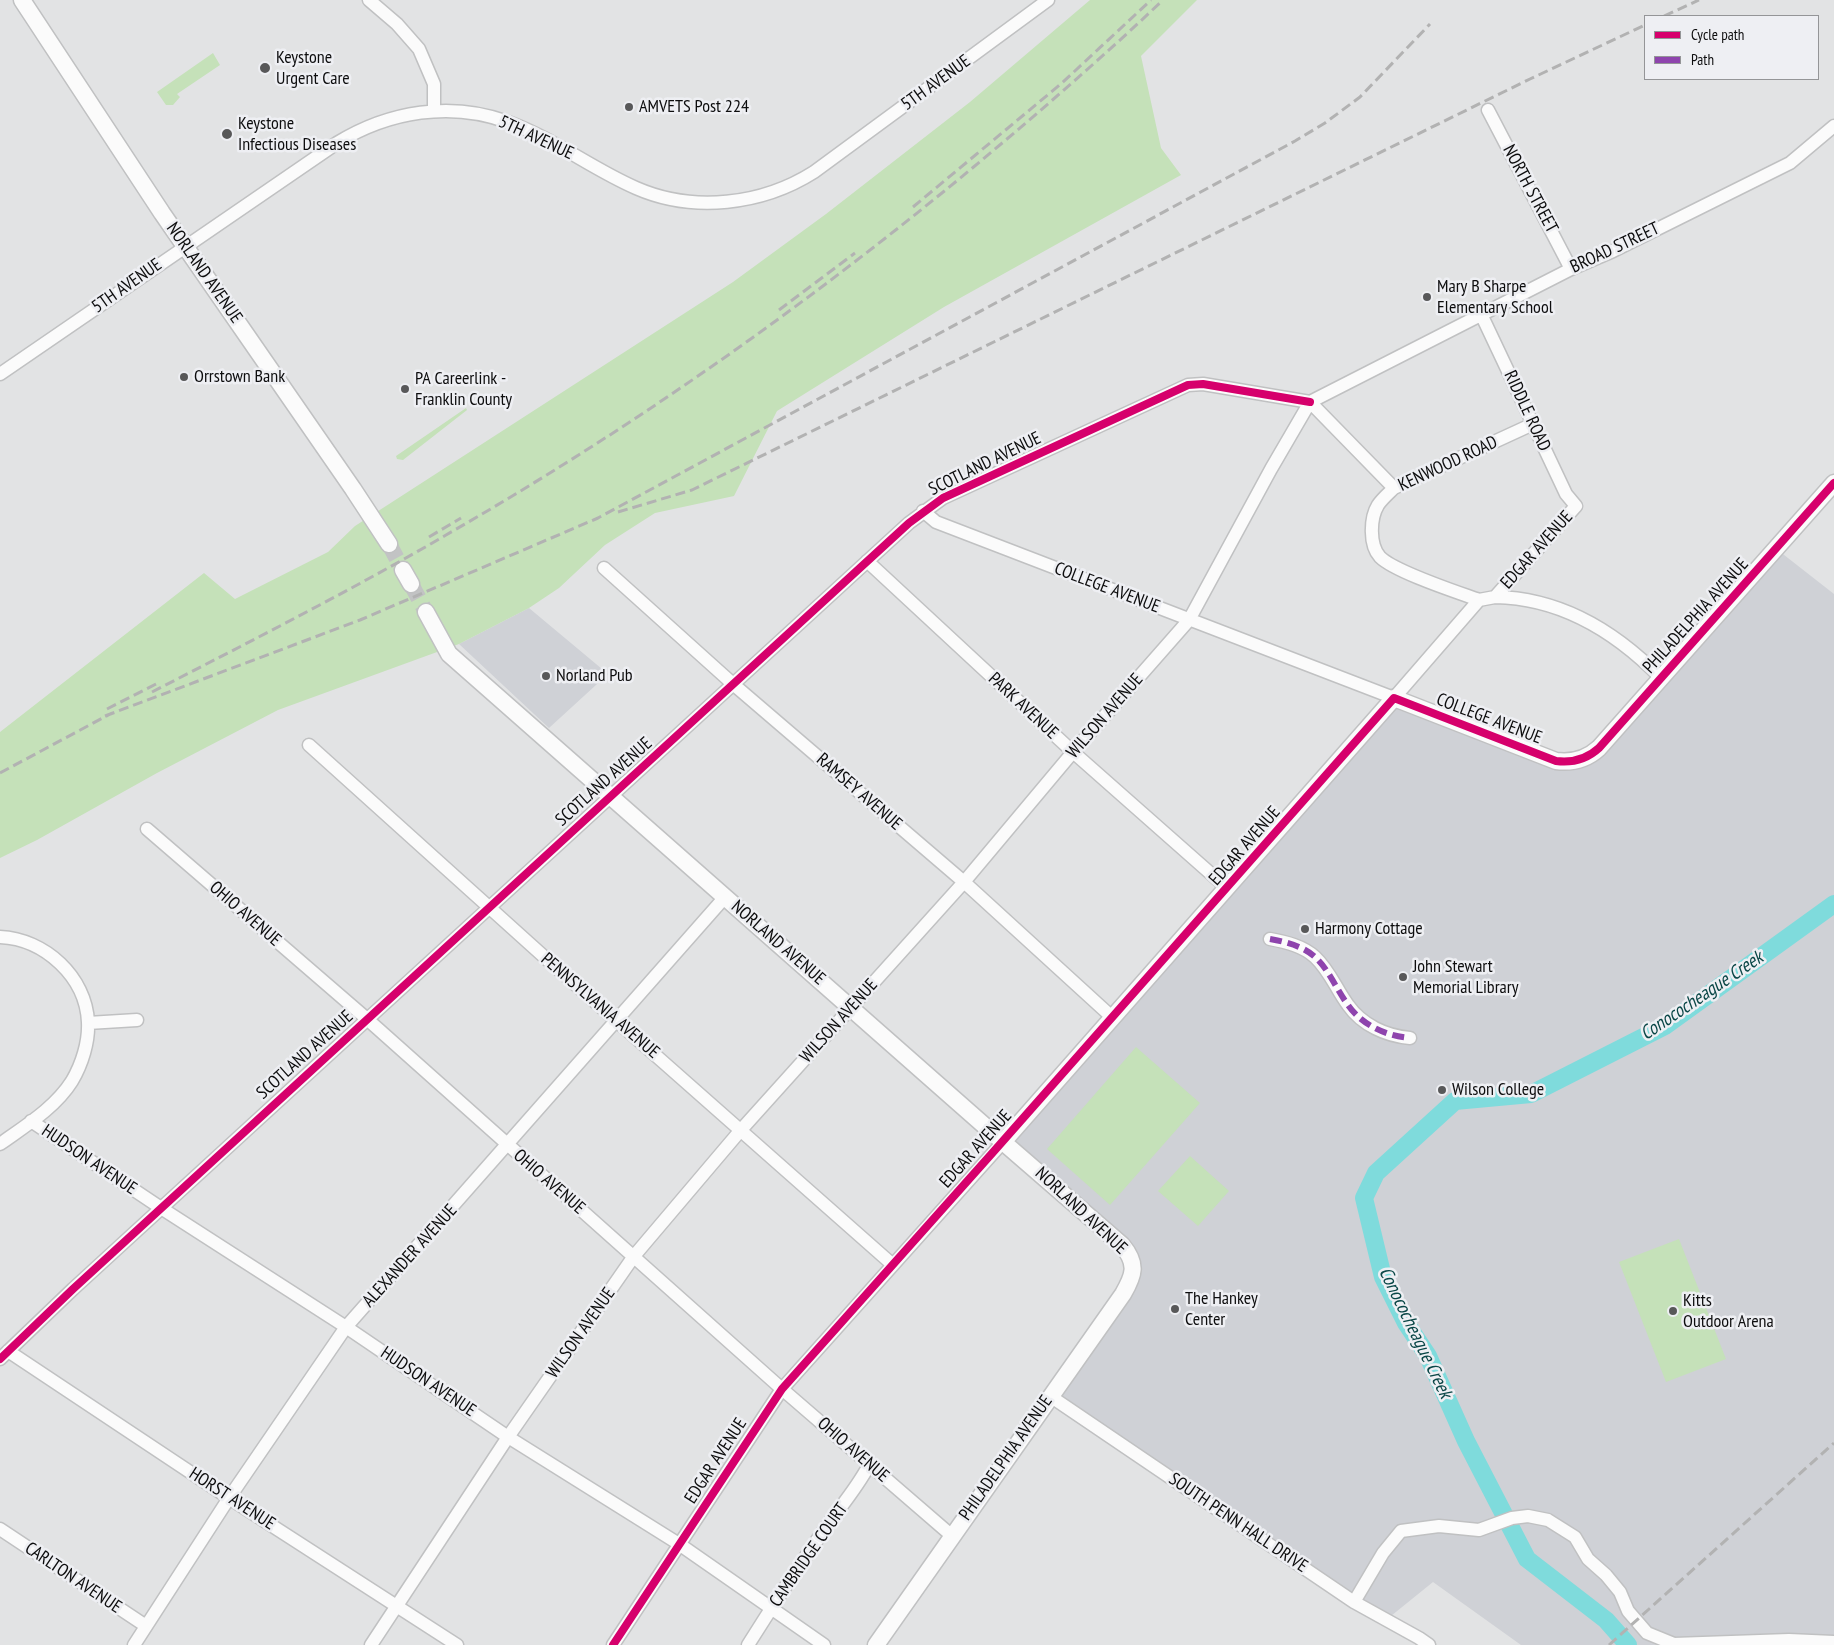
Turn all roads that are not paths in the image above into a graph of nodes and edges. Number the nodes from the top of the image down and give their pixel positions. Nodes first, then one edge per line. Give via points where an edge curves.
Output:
1 (22, 0) edge
2 (369, 0) edge
3 (1048, 0) edge
4 (1488, 110) dead end
5 (434, 111) junction
6 (1834, 126) edge
7 (186, 246) junction
8 (1571, 269) junction
9 (1481, 314) junction
10 (0, 374) edge
11 (1310, 402) junction
12 (1534, 424) junction
13 (1834, 483) edge
14 (1394, 488) junction
15 (1576, 506) joint
16 (923, 511) junction
17 (389, 544) tunnel mouth
18 (867, 561) junction
19 (604, 568) dead end
20 (403, 570) tunnel mouth
21 (411, 584) tunnel mouth
22 (1495, 597) junction
23 (1479, 600) junction
24 (426, 612) tunnel mouth
25 (1189, 620) junction
26 (1661, 678) junction
27 (733, 684) junction
28 (1394, 698) junction
29 (309, 745) dead end
30 (1073, 752) junction
31 (1574, 761) joint
32 (611, 798) junction
33 (146, 829) dead end
34 (964, 882) junction
35 (1228, 888) junction
36 (726, 897) junction
37 (489, 907) junction
38 (0, 937) edge
39 (1270, 939) dead end
40 (852, 1008) junction
41 (1112, 1018) junction
42 (367, 1019) junction
43 (137, 1020) dead end
44 (616, 1021) junction
45 (88, 1023) junction
46 (1410, 1038) dead end
47 (31, 1121) junction
48 (740, 1131) junction
49 (1003, 1142) junction
50 (0, 1144) edge
51 (508, 1145) junction
52 (161, 1208) junction
53 (634, 1256) junction
54 (893, 1265) junction
55 (1133, 1270) joint
56 (346, 1327) junction
57 (4, 1355) edge
58 (782, 1389) junction
59 (1050, 1396) junction
60 (508, 1438) junction
61 (869, 1465) junction
62 (229, 1498) junction
63 (0, 1529) edge
64 (952, 1535) junction
65 (680, 1544) junction
66 (1354, 1602) junction
67 (396, 1605) junction
68 (771, 1608) junction
69 (146, 1626) junction
70 (1834, 1642) edge
71 (134, 1645) edge
72 (371, 1645) edge
73 (457, 1645) edge
74 (613, 1645) edge
75 (748, 1645) edge
76 (824, 1645) edge
77 (876, 1645) edge
78 (1429, 1645) edge

1 - 7 main road, NORLAND AVENUE
2 - 5 street via 419,49 434,84
3 - 5 street, 5TH AVENUE via 814,172 773,193 753,198 707,203 656,196 507,121 470,112
4 - 8 street, NORTH STREET
5 - 7 street, 5TH AVENUE via 390,118 349,136
6 - 8 street, BROAD STREET via 1790,163
7 - 10 street, 5TH AVENUE
7 - 17 main road, NORLAND AVENUE
8 - 9 street, BROAD STREET
9 - 11 street, BROAD STREET
9 - 12 street, RIDDLE ROAD
11 - 14 street
11 - 16 street, SCOTLAND AVENUE via 1203,384 1188,385 943,498
11 - 25 street, WILSON AVENUE
12 - 14 street, KENWOOD ROAD
12 - 15 street, RIDDLE ROAD via 1566,494
13 - 26 main road, PHILADELPHIA AVENUE
14 - 23 street, KENWOOD ROAD via 1378,505 1373,524 1373,543 1380,556 1395,567
15 - 22 street, EDGAR AVENUE
16 - 18 street, SCOTLAND AVENUE
16 - 25 street, COLLEGE AVENUE via 936,522
18 - 27 street, SCOTLAND AVENUE
18 - 30 street, PARK AVENUE
19 - 27 street, RAMSEY AVENUE
20 - 21 main road
22 - 23 street, EDGAR AVENUE
22 - 26 street via 1528,600 1581,617 1629,648
23 - 28 street, EDGAR AVENUE
24 - 32 main road, NORLAND AVENUE via 448,654
25 - 28 street, COLLEGE AVENUE
25 - 30 street, WILSON AVENUE
26 - 31 main road, PHILADELPHIA AVENUE via 1598,748 1587,757
27 - 32 street, SCOTLAND AVENUE
27 - 34 street, RAMSEY AVENUE
28 - 31 main road, COLLEGE AVENUE via 1549,758
28 - 35 main road, EDGAR AVENUE
29 - 37 street, PENNSYLVANIA AVENUE
30 - 34 street, WILSON AVENUE
30 - 35 street, PARK AVENUE
32 - 36 main road, NORLAND AVENUE
32 - 37 street, SCOTLAND AVENUE
33 - 42 street, OHIO AVENUE
34 - 40 street, WILSON AVENUE
34 - 41 street, RAMSEY AVENUE
35 - 41 main road, EDGAR AVENUE
36 - 40 main road, NORLAND AVENUE
36 - 44 street, ALEXANDER AVENUE
37 - 42 street, SCOTLAND AVENUE
37 - 44 street, PENNSYLVANIA AVENUE
38 - 45 street via 33,944 62,964 82,993
39 - 46 street via 1296,945 1315,956 1348,1005 1366,1022 1390,1035
40 - 48 street, WILSON AVENUE
40 - 49 main road, NORLAND AVENUE
41 - 49 main road, EDGAR AVENUE
42 - 51 street, OHIO AVENUE
42 - 52 street, SCOTLAND AVENUE
43 - 45 street
44 - 48 street, PENNSYLVANIA AVENUE
44 - 51 street, ALEXANDER AVENUE
45 - 47 street via 84,1052 71,1082 59,1098
47 - 50 street
47 - 52 street, HUDSON AVENUE
48 - 53 street, WILSON AVENUE
48 - 54 street, PENNSYLVANIA AVENUE
49 - 54 street, EDGAR AVENUE
49 - 55 main road, NORLAND AVENUE via 1122,1245 1131,1257
51 - 53 street, OHIO AVENUE
51 - 56 street, ALEXANDER AVENUE
52 - 56 street, HUDSON AVENUE
52 - 57 street, SCOTLAND AVENUE
53 - 58 street, OHIO AVENUE
53 - 60 street, WILSON AVENUE
54 - 58 street, EDGAR AVENUE
55 - 59 main road, PHILADELPHIA AVENUE via 1122,1294
56 - 60 street, HUDSON AVENUE
56 - 62 street, ALEXANDER AVENUE
57 - 62 street, HORST AVENUE
58 - 61 street, OHIO AVENUE
58 - 65 street, EDGAR AVENUE
59 - 64 main road, PHILADELPHIA AVENUE
59 - 66 street, SOUTH PENN HALL DRIVE
60 - 65 street, HUDSON AVENUE
60 - 67 street, WILSON AVENUE
61 - 64 street, OHIO AVENUE
61 - 68 street, CAMBRIDGE COURT
62 - 67 street, HORST AVENUE
62 - 69 street, ALEXANDER AVENUE
63 - 69 street, CARLTON AVENUE
64 - 77 main road, PHILADELPHIA AVENUE
65 - 68 street, HUDSON AVENUE
65 - 74 street, EDGAR AVENUE
66 - 70 street via 1383,1553 1401,1531 1439,1526 1479,1530 1528,1516 1548,1520 1575,1537 1588,1559 1620,1592 1628,1611 1647,1633 1674,1644 1789,1640
66 - 78 street, SOUTH PENN HALL DRIVE
67 - 72 street, WILSON AVENUE
67 - 73 street, HORST AVENUE
68 - 75 street, CAMBRIDGE COURT
68 - 76 street, HUDSON AVENUE
69 - 71 street, ALEXANDER AVENUE

